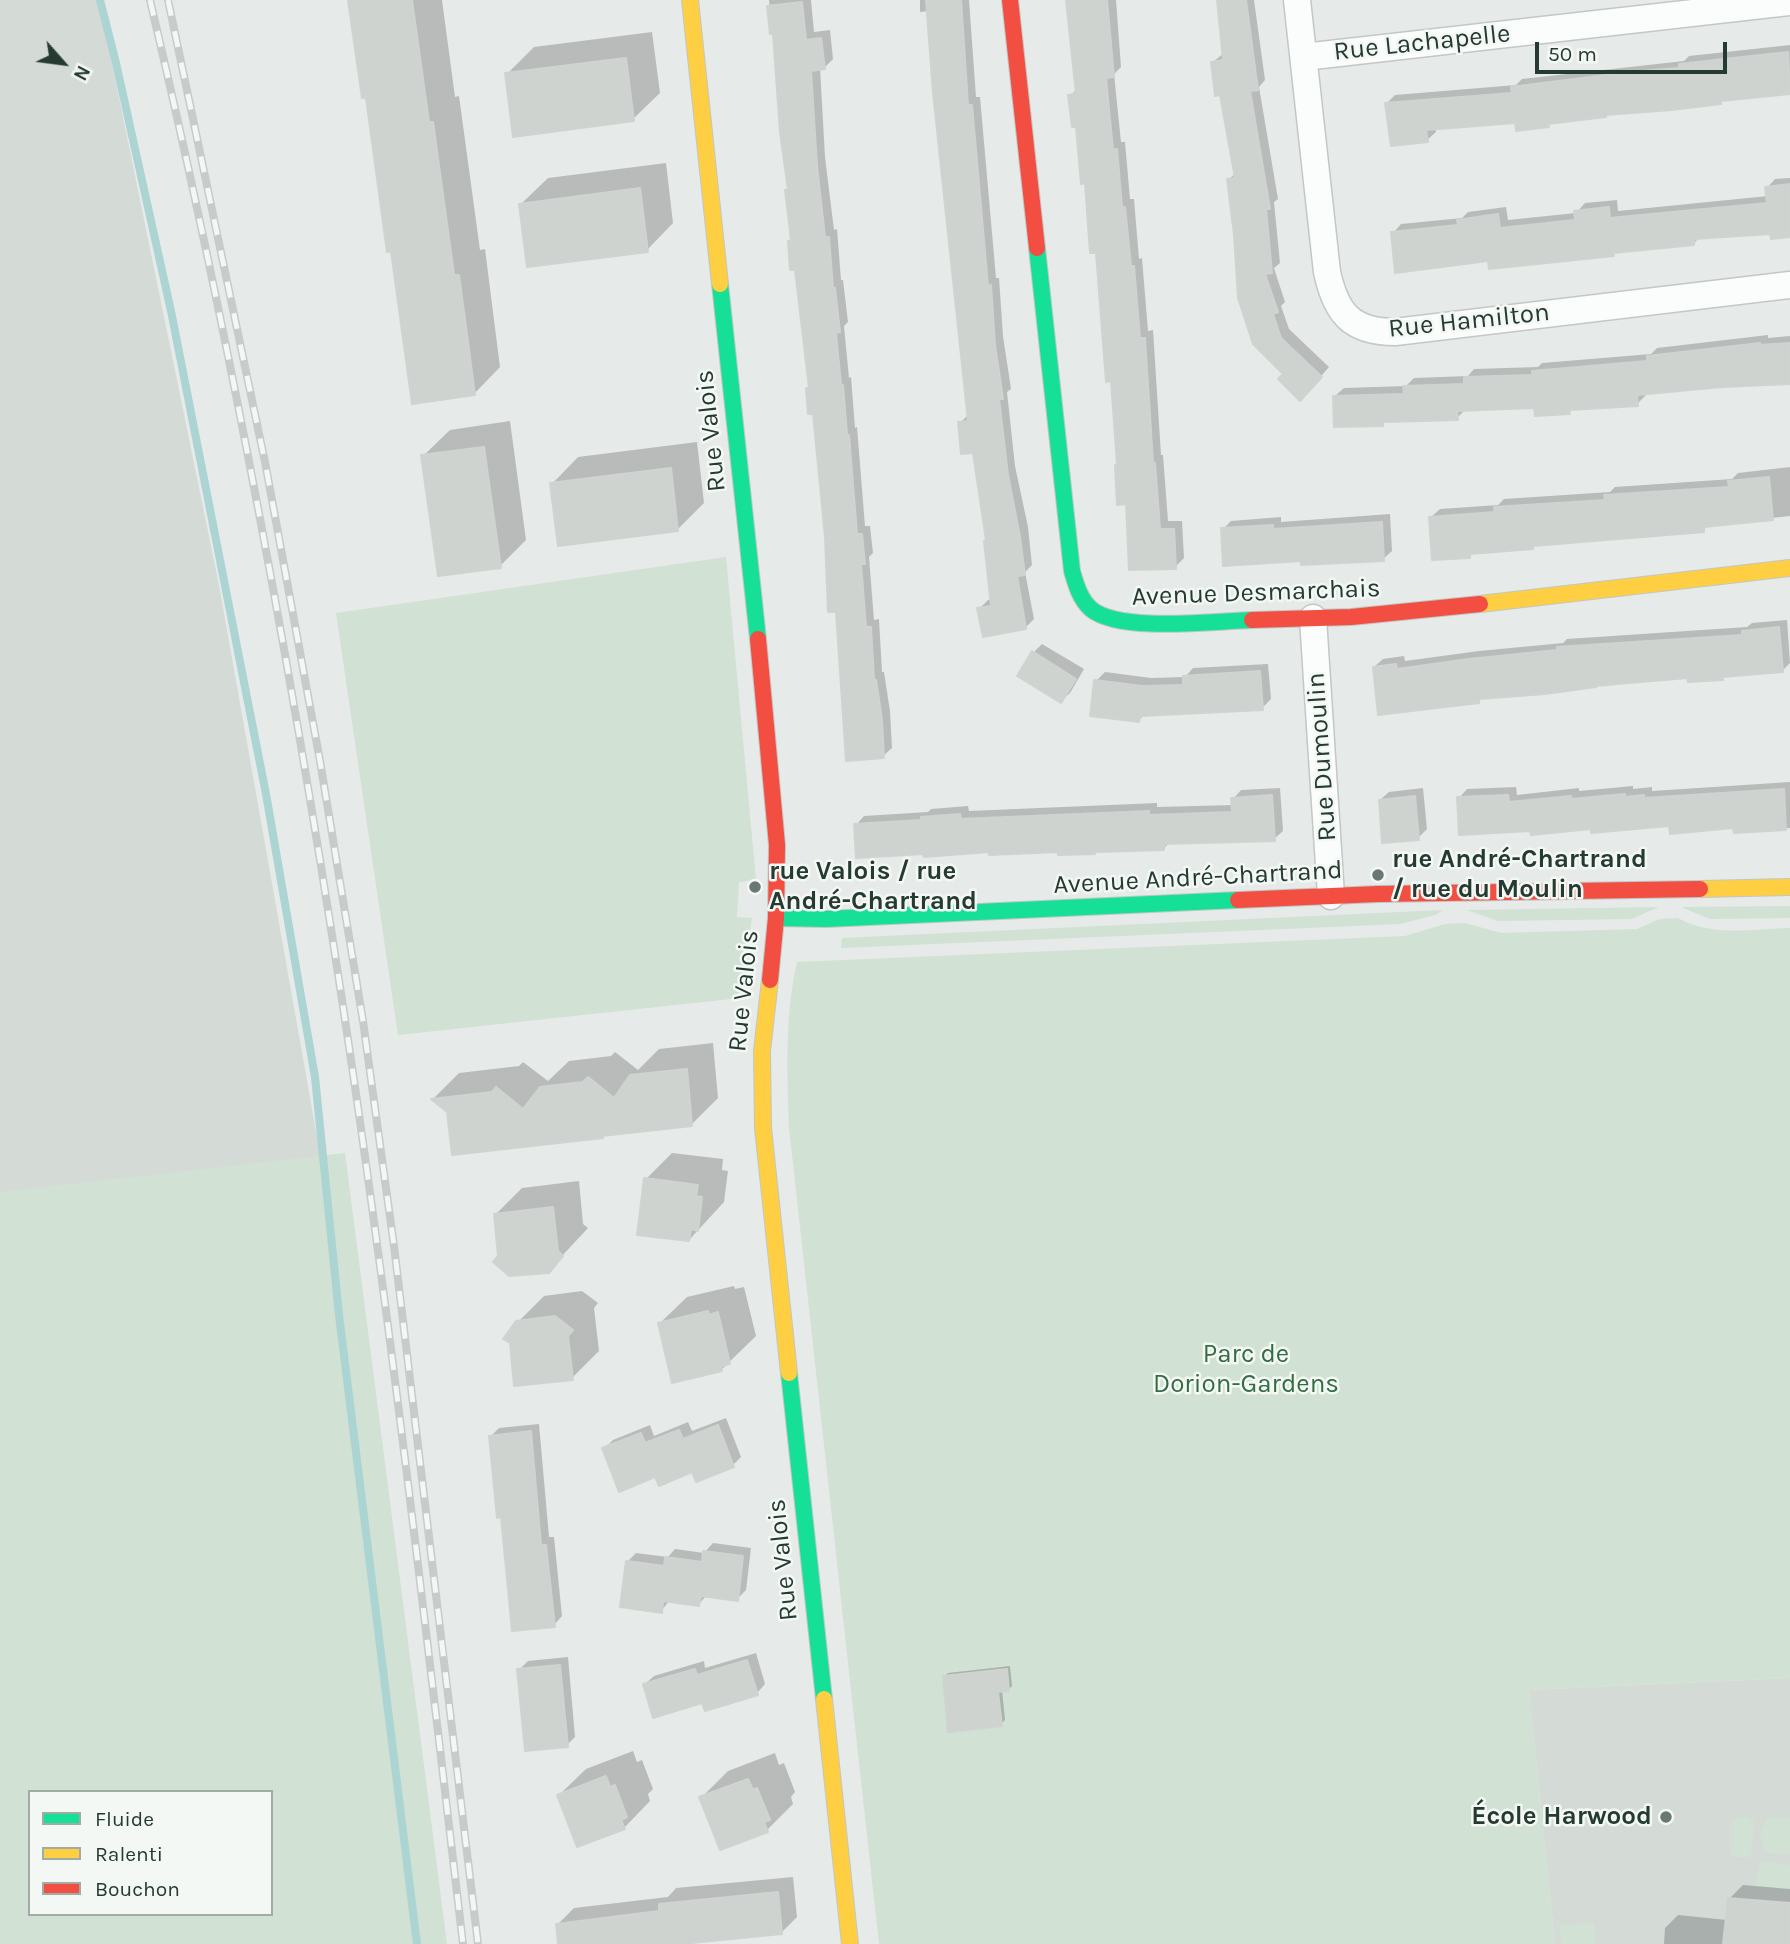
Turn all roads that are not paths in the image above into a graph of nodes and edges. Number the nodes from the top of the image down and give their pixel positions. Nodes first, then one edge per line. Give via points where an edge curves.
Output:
1 (690, 0) edge
2 (1010, 0) edge
3 (1297, 0) edge
4 (1790, 2) edge
5 (1304, 57) junction
6 (1790, 285) edge
7 (1790, 568) edge
8 (1313, 618) junction
9 (1790, 887) edge
10 (1331, 896) junction
11 (776, 918) junction
12 (850, 1944) edge

1 - 11 street, Rue Valois via 764,696 777,845
2 - 8 street, Avenue Desmarchais via 1078,594 1098,615 1129,623
3 - 5 street, Rue Hamilton
4 - 5 street, Rue Lachapelle
5 - 6 street, Rue Hamilton via 1327,272 1338,306 1362,327 1409,331
7 - 8 street, Avenue Desmarchais via 1433,610
8 - 10 street, Rue Dumoulin
9 - 10 street, Avenue André-Chartrand
10 - 11 street, Avenue André-Chartrand
11 - 12 street, Rue Valois via 763,1041 762,1117

